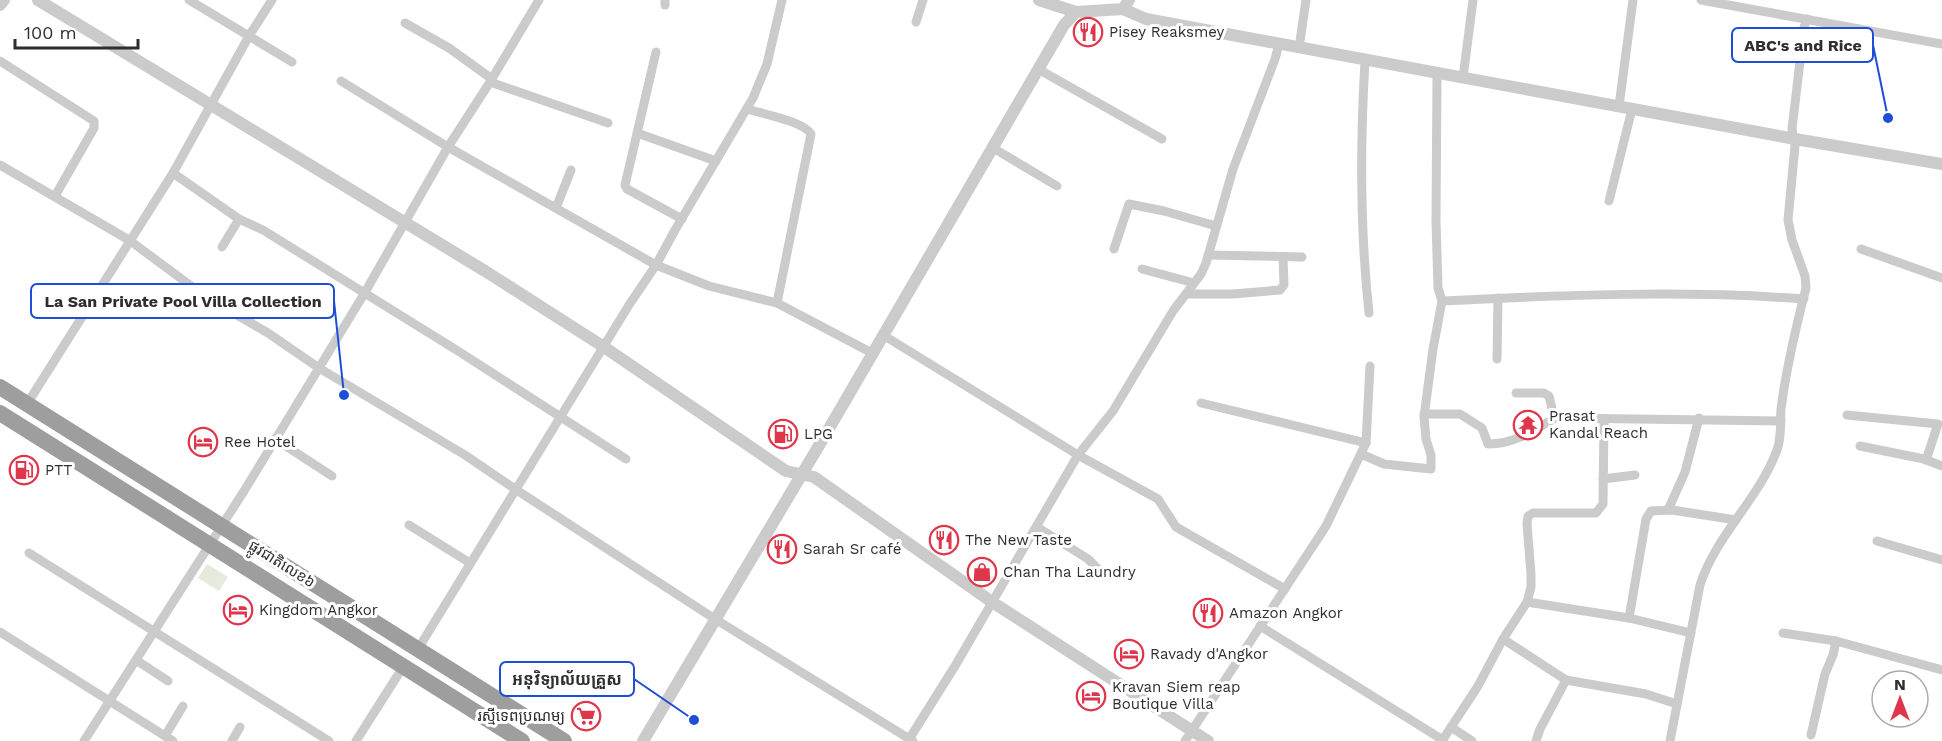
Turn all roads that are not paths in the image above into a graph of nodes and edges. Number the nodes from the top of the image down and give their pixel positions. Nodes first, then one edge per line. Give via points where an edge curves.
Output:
1 (4, 0) edge
2 (38, 0) edge
3 (189, 0) edge
4 (272, 0) edge
5 (539, 0) edge
6 (782, 0) edge
7 (923, 0) edge
8 (1039, 0) edge
9 (1306, 0) edge
10 (1473, 0) edge
11 (1634, 0) edge
12 (1701, 0) edge
13 (1126, 4) edge
14 (0, 5) edge
15 (1076, 12) junction
16 (1807, 19) junction
17 (916, 22) dead end
18 (405, 23) dead end
19 (249, 36) junction
20 (1279, 44) junction
21 (1942, 44) edge
22 (1299, 48) junction
23 (656, 52) dead end
24 (1365, 61) junction
25 (0, 62) edge
26 (292, 62) dead end
27 (1038, 69) junction
28 (1437, 74) junction
29 (1463, 78) junction
30 (341, 81) dead end
31 (491, 81) junction
32 (212, 105) junction
33 (1619, 106) junction
34 (747, 109) junction
35 (1632, 109) junction
36 (608, 123) dead end
37 (637, 133) junction
38 (1162, 139) dead end
39 (1795, 139) junction
40 (448, 147) junction
41 (993, 148) junction
42 (716, 161) junction
43 (1942, 164) edge
44 (0, 165) edge
45 (570, 170) dead end
46 (173, 173) junction
47 (1057, 186) dead end
48 (55, 196) junction
49 (1609, 201) dead end
50 (556, 208) junction
51 (239, 219) junction
52 (682, 219) junction
53 (406, 222) junction
54 (1216, 226) junction
55 (129, 240) junction
56 (222, 247) dead end
57 (1114, 249) dead end
58 (1862, 249) dead end
59 (1208, 255) junction
60 (1283, 257) junction
61 (1302, 257) dead end
62 (656, 265) junction
63 (1142, 269) dead end
64 (1942, 278) edge
65 (1194, 283) junction
66 (364, 294) junction
67 (1186, 294) junction
68 (1498, 298) junction
69 (1804, 298) junction
70 (1442, 301) junction
71 (777, 303) junction
72 (1369, 314) dead end
73 (882, 335) junction
74 (604, 347) junction
75 (872, 353) junction
76 (1497, 359) dead end
77 (1370, 366) dead end
78 (320, 368) junction
79 (0, 387) edge
80 (1516, 393) dead end
81 (1201, 403) dead end
82 (27, 404) junction
83 (0, 413) edge
84 (1424, 414) junction
85 (1847, 415) dead end
86 (1558, 416) junction
87 (561, 417) junction
88 (1699, 418) junction
89 (1604, 419) junction
90 (1781, 421) junction
91 (276, 439) junction
92 (1365, 443) junction
93 (1860, 446) dead end
94 (1361, 454) junction
95 (1078, 455) junction
96 (626, 459) dead end
97 (1926, 460) junction
98 (1942, 466) edge
99 (801, 475) junction
100 (1635, 475) dead end
101 (332, 476) dead end
102 (1603, 479) junction
103 (515, 489) junction
104 (1668, 510) junction
105 (1736, 520) junction
106 (409, 525) dead end
107 (223, 526) junction
108 (1037, 526) junction
109 (1877, 541) dead end
110 (210, 544) junction
111 (29, 553) dead end
112 (1942, 560) edge
113 (470, 563) junction
114 (1099, 570) dead end
115 (1285, 589) junction
116 (992, 602) junction
117 (1527, 602) junction
118 (1629, 618) junction
119 (715, 619) junction
120 (1260, 626) junction
121 (155, 631) junction
122 (0, 632) edge
123 (1691, 633) junction
124 (1783, 633) dead end
125 (1503, 639) junction
126 (1836, 641) junction
127 (418, 649) junction
128 (136, 660) junction
129 (403, 667) junction
130 (1942, 670) edge
131 (1566, 680) junction
132 (168, 681) dead end
133 (108, 702) junction
134 (1677, 704) junction
135 (183, 705) dead end
136 (240, 727) dead end
137 (1451, 727) junction
138 (1811, 735) dead end
139 (1188, 736) edge
140 (169, 739) edge
141 (910, 740) edge
142 (1442, 740) edge
143 (84, 741) edge
144 (232, 741) edge
145 (329, 741) edge
146 (356, 741) edge
147 (522, 741) edge
148 (564, 741) edge
149 (643, 741) edge
150 (1208, 741) edge
151 (1472, 741) edge
152 (1536, 741) edge
153 (1670, 741) edge

1 - 14 street
2 - 32 street
3 - 19 street
4 - 19 street
5 - 31 street
6 - 34 street via 767,64
7 - 17 street
8 - 15 street
9 - 22 street
10 - 29 street
11 - 33 street
12 - 16 street
13 - 15 street
13 - 20 street via 1146,19
15 - 27 street
16 - 21 street
16 - 39 street via 1795,96
18 - 31 street via 449,48
19 - 26 street
19 - 32 street
20 - 22 street
20 - 54 street
22 - 24 street
23 - 37 street
24 - 28 street
24 - 72 street via 1361,131
25 - 48 street via 94,121 94,128
27 - 38 street
27 - 41 street
28 - 29 street
28 - 70 street via 1436,221 1438,288
29 - 33 street
30 - 40 street
31 - 36 street
31 - 40 street
32 - 46 street
32 - 53 street
33 - 35 street
34 - 42 street
34 - 71 street via 798,124 812,134
35 - 39 street
35 - 49 street
37 - 42 street
37 - 52 street via 625,187
39 - 43 street
39 - 69 street via 1788,220 1805,276
40 - 50 street
40 - 53 street
41 - 47 street
41 - 73 street
42 - 52 street
44 - 48 street
45 - 50 street
46 - 51 street
46 - 55 street
48 - 55 street
50 - 62 street
51 - 56 street
51 - 66 street
52 - 62 street
53 - 66 street
53 - 74 street
54 - 57 street via 1129,204
54 - 59 street
55 - 78 street via 206,297
55 - 82 street
58 - 64 street
59 - 60 street
59 - 65 street
60 - 61 street
60 - 67 street via 1281,290
62 - 71 street via 709,286
62 - 74 street
63 - 65 street
65 - 67 street
66 - 78 street
66 - 87 street
67 - 95 street via 1113,411
68 - 69 street via 1748,294
68 - 70 street
68 - 76 street
69 - 90 street
70 - 84 street
71 - 75 street
73 - 75 street
73 - 95 street
74 - 87 street
74 - 99 street via 786,471
75 - 99 street
77 - 92 street
78 - 91 street
78 - 103 street
79 - 82 highway, ផ្លូវជាតិលេខ៦
80 - 86 street via 1544,393
81 - 92 street
82 - 107 highway, ផ្លូវជាតិលេខ៦
83 - 110 highway, ផ្លូវជាតិលេខ៦
84 - 86 street via 1461,414 1482,428 1488,444 1520,438
84 - 94 street via 1431,469 1384,464
85 - 97 street via 1938,424
86 - 89 street
87 - 96 street
87 - 103 street
88 - 89 street
88 - 90 street
88 - 104 street via 1684,472
89 - 102 street
90 - 105 street via 1779,447
91 - 101 street
91 - 107 street
92 - 94 street
93 - 97 street
94 - 115 street via 1326,526
95 - 108 street
95 - 115 street via 1158,499 1176,527
97 - 98 street
99 - 116 street via 814,477
99 - 119 street
100 - 102 street
102 - 117 street via 1603,504 1596,513 1528,516 1531,588
103 - 113 street
103 - 119 street
104 - 105 street
104 - 118 street via 1651,511 1646,519
105 - 123 street via 1704,572
106 - 113 street
107 - 110 street
107 - 127 highway, ផ្លូវជាតិលេខ៦
108 - 114 street
108 - 116 street
109 - 112 street
110 - 121 street
110 - 129 highway, ផ្លូវជាតិលេខ៦
111 - 121 street
113 - 127 street
115 - 120 street
116 - 139 street
116 - 141 street
117 - 118 street
117 - 125 street
118 - 123 street
119 - 141 street
119 - 149 street
120 - 139 street
120 - 142 street
121 - 128 street
121 - 145 street
122 - 133 street
123 - 134 street
124 - 126 street
125 - 131 street
125 - 137 street
126 - 130 street
126 - 138 street
127 - 148 highway, ផ្លូវជាតិលេខ៦
128 - 132 street
128 - 133 street
129 - 146 street
129 - 147 highway, ផ្លូវជាតិលេខ៦
131 - 134 street via 1646,694
131 - 152 street
133 - 140 street
133 - 143 street
134 - 153 street
135 - 140 street
136 - 144 street
137 - 142 street
137 - 151 street
139 - 150 street

